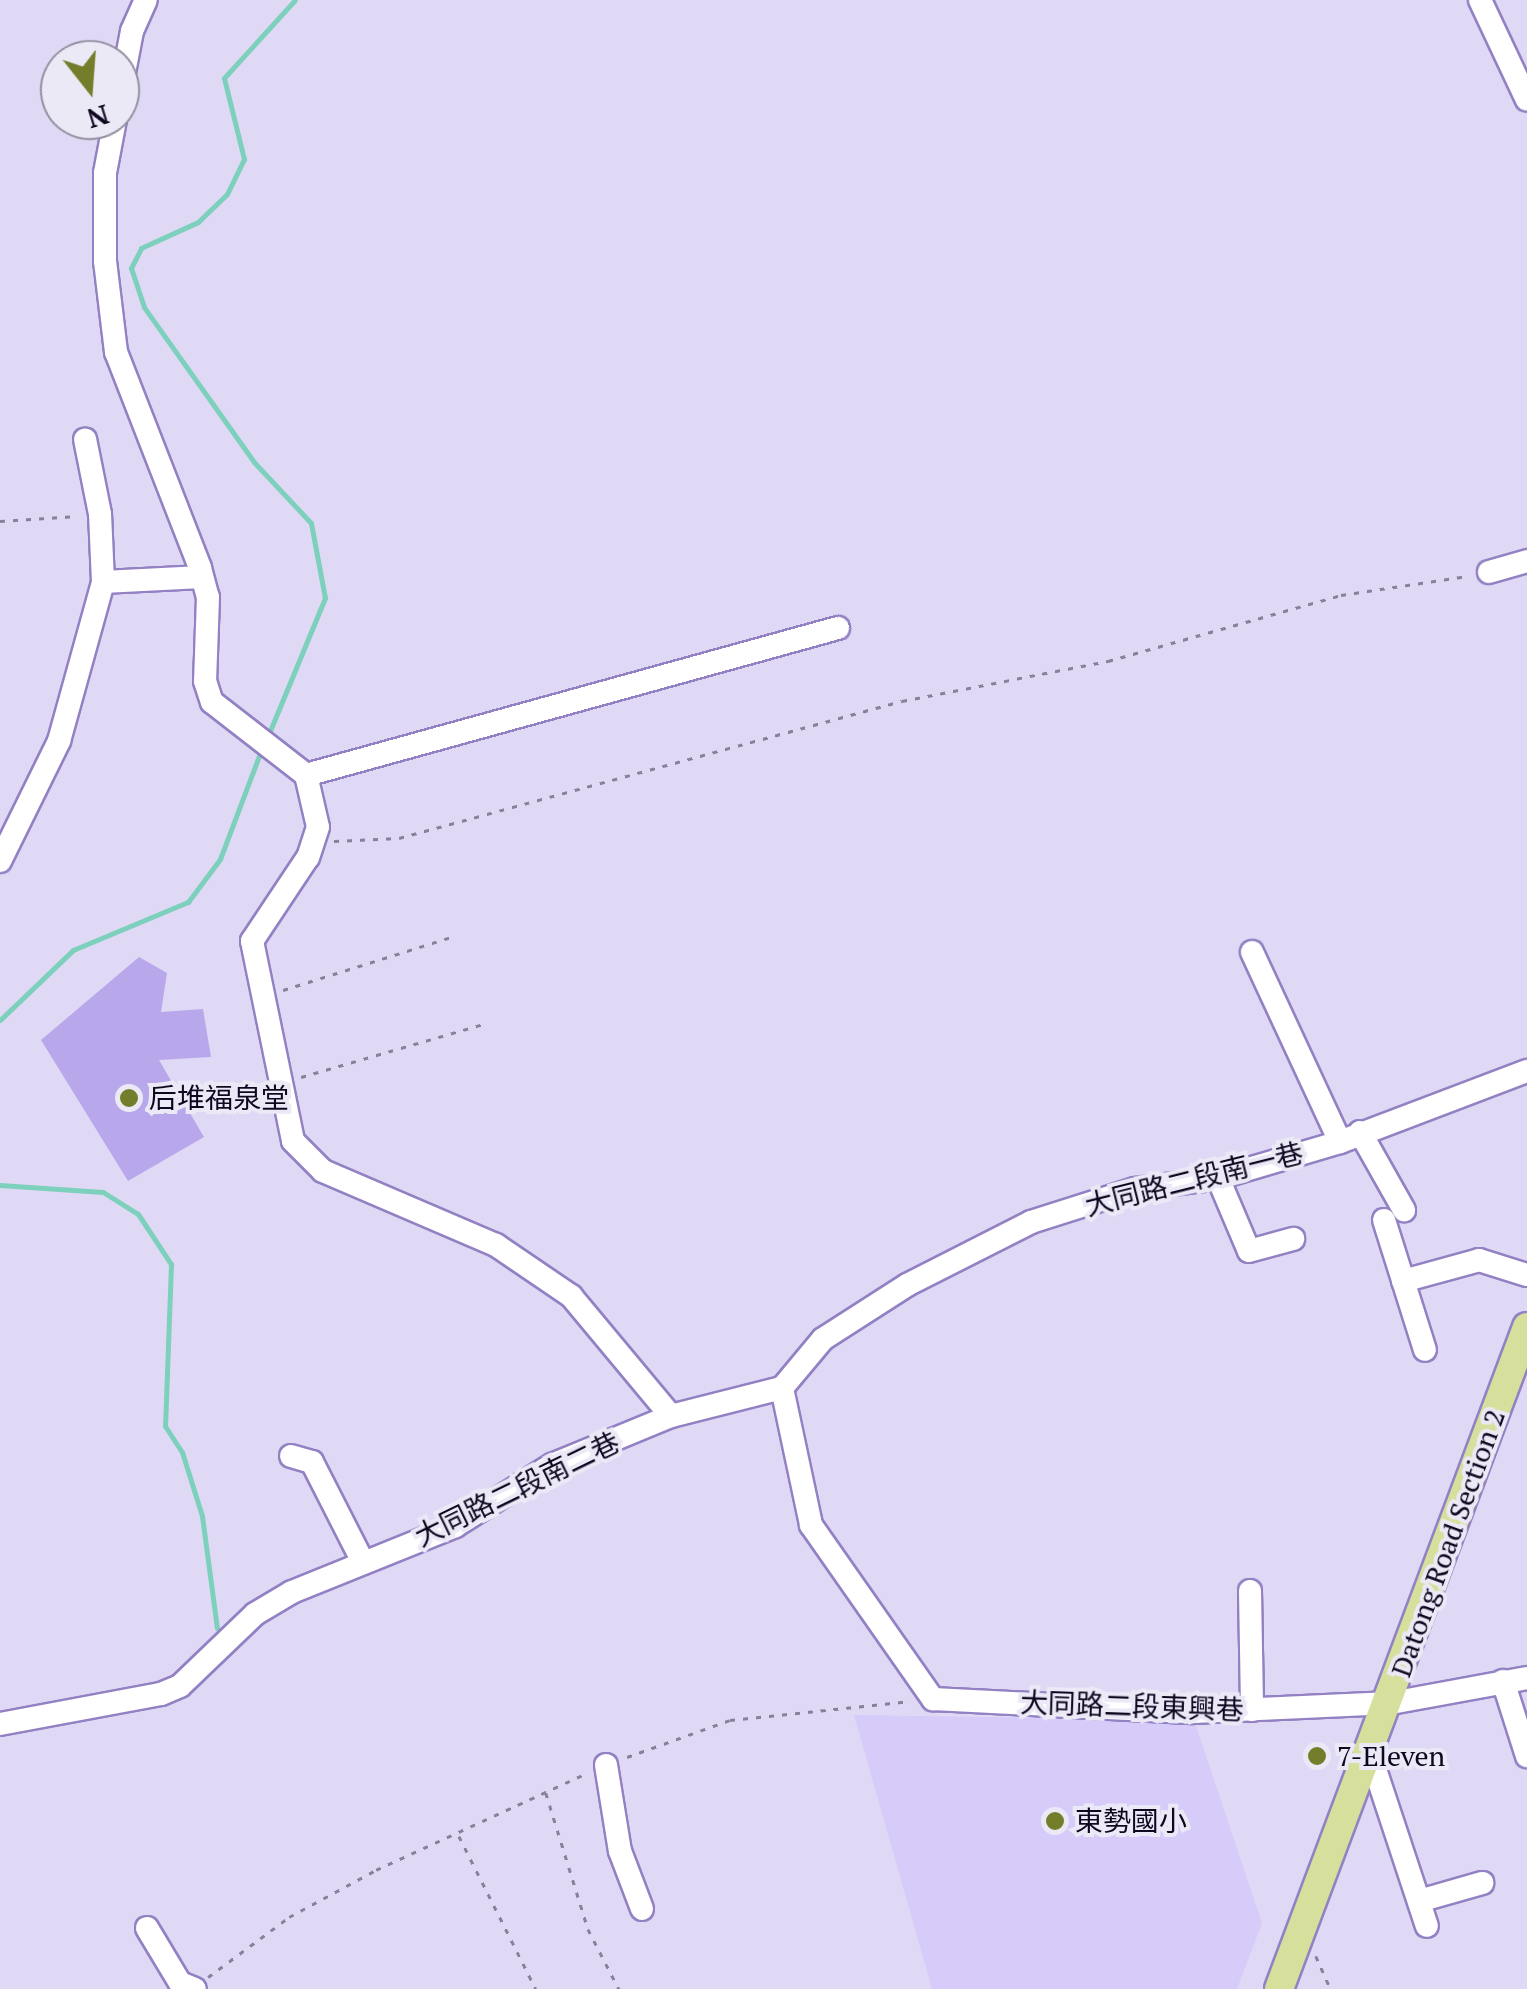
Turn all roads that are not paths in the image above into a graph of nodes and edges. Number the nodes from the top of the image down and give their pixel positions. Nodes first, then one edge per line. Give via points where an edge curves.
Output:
1 (146, 0) edge
2 (1480, 0) edge
3 (130, 40) edge
4 (1527, 100) edge
5 (111, 140) edge
6 (85, 439) dead end
7 (1527, 561) edge
8 (1489, 572) road end
9 (202, 577) junction
10 (104, 582) junction
11 (838, 628) dead end
12 (306, 775) junction
13 (0, 861) edge
14 (1252, 952) dead end
15 (1527, 1071) edge
16 (1350, 1137) junction
17 (1218, 1178) junction
18 (1293, 1239) dead end
19 (1527, 1275) edge
20 (1403, 1281) junction
21 (1527, 1327) edge
22 (1425, 1350) dead end
23 (782, 1388) junction
24 (671, 1416) junction
25 (291, 1456) dead end
26 (362, 1560) junction
27 (1250, 1591) dead end
28 (1527, 1678) edge
29 (1503, 1681) junction
30 (1391, 1703) junction
31 (1252, 1710) junction
32 (0, 1724) edge
33 (1369, 1751) junction
34 (1527, 1756) edge
35 (606, 1765) road end
36 (1482, 1883) dead end
37 (1419, 1901) junction
38 (642, 1910) dead end
39 (1427, 1926) dead end
40 (148, 1928) dead end
41 (194, 1989) edge
42 (1279, 1989) edge

1 - 3 street
2 - 4 street
5 - 9 street via 105,261 116,352
6 - 10 street
7 - 8 street
9 - 10 street
9 - 12 street via 212,702
10 - 13 street via 59,741
11 - 12 street
12 - 24 street via 318,827 252,941 293,1140 323,1172 496,1245 572,1296
14 - 16 street
15 - 16 street, 大同路二段南一巷
16 - 17 street, 大同路二段南一巷
16 - 20 street via 1394,1215
17 - 18 street via 1250,1251
17 - 23 street, 大同路二段南一巷 via 1134,1188 1001,1237 907,1285 823,1339
19 - 20 street via 1480,1260
20 - 22 street
21 - 30 main road, Datong Road Section 2
23 - 24 street, 大同路二段南二巷
23 - 31 street, 大同路二段東興巷 via 811,1525 933,1699
24 - 26 street, 大同路二段南二巷 via 552,1465 455,1526
25 - 26 street via 312,1462
26 - 32 street, 大同路二段南二巷 via 256,1614 180,1686
27 - 31 street
28 - 29 street, 大同路二段東興巷
29 - 30 street, 大同路二段東興巷
29 - 34 street
30 - 31 street, 大同路二段東興巷
30 - 33 main road, Datong Road Section 2
33 - 37 street
33 - 42 main road, Datong Road Section 2
35 - 38 street via 620,1851
36 - 37 street
37 - 39 street
40 - 41 street via 180,1983

